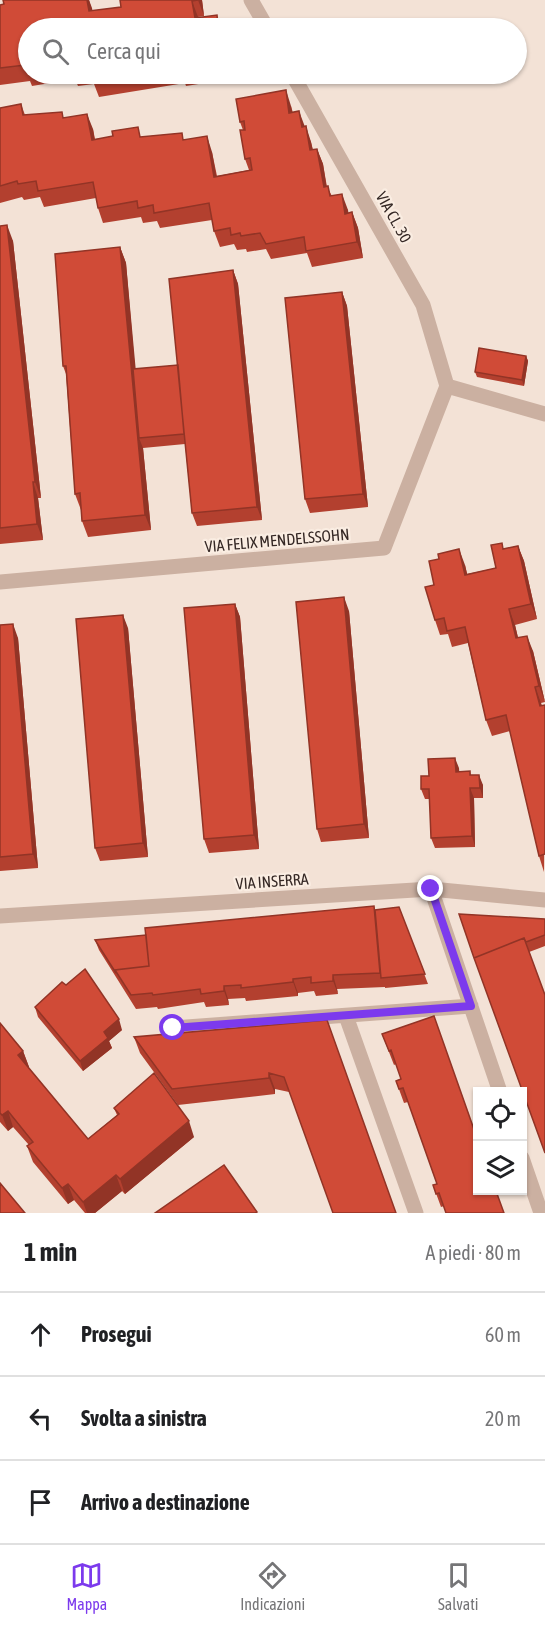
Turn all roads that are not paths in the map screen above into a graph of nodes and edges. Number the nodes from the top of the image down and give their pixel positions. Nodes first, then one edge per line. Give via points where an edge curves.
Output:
1 (251, 0) edge
2 (261, 18) edge
3 (298, 84) edge
4 (447, 386) junction
5 (545, 414) edge
6 (0, 582) edge
7 (431, 889) junction
8 (545, 900) edge
9 (0, 916) edge
10 (471, 1006) junction
11 (346, 1016) junction
12 (173, 1028) dead end
13 (498, 1087) edge
14 (527, 1172) edge
15 (416, 1213) edge
16 (541, 1213) edge

1 - 2 street
3 - 4 street, VIA CL. 30 via 423,304
4 - 5 street
4 - 6 street, VIA FELIX MENDELSSOHN via 384,548
7 - 8 street, VIA INSERRA
7 - 9 street, VIA INSERRA
7 - 10 street
10 - 11 street
10 - 13 street
11 - 12 street
11 - 15 street
14 - 16 street

